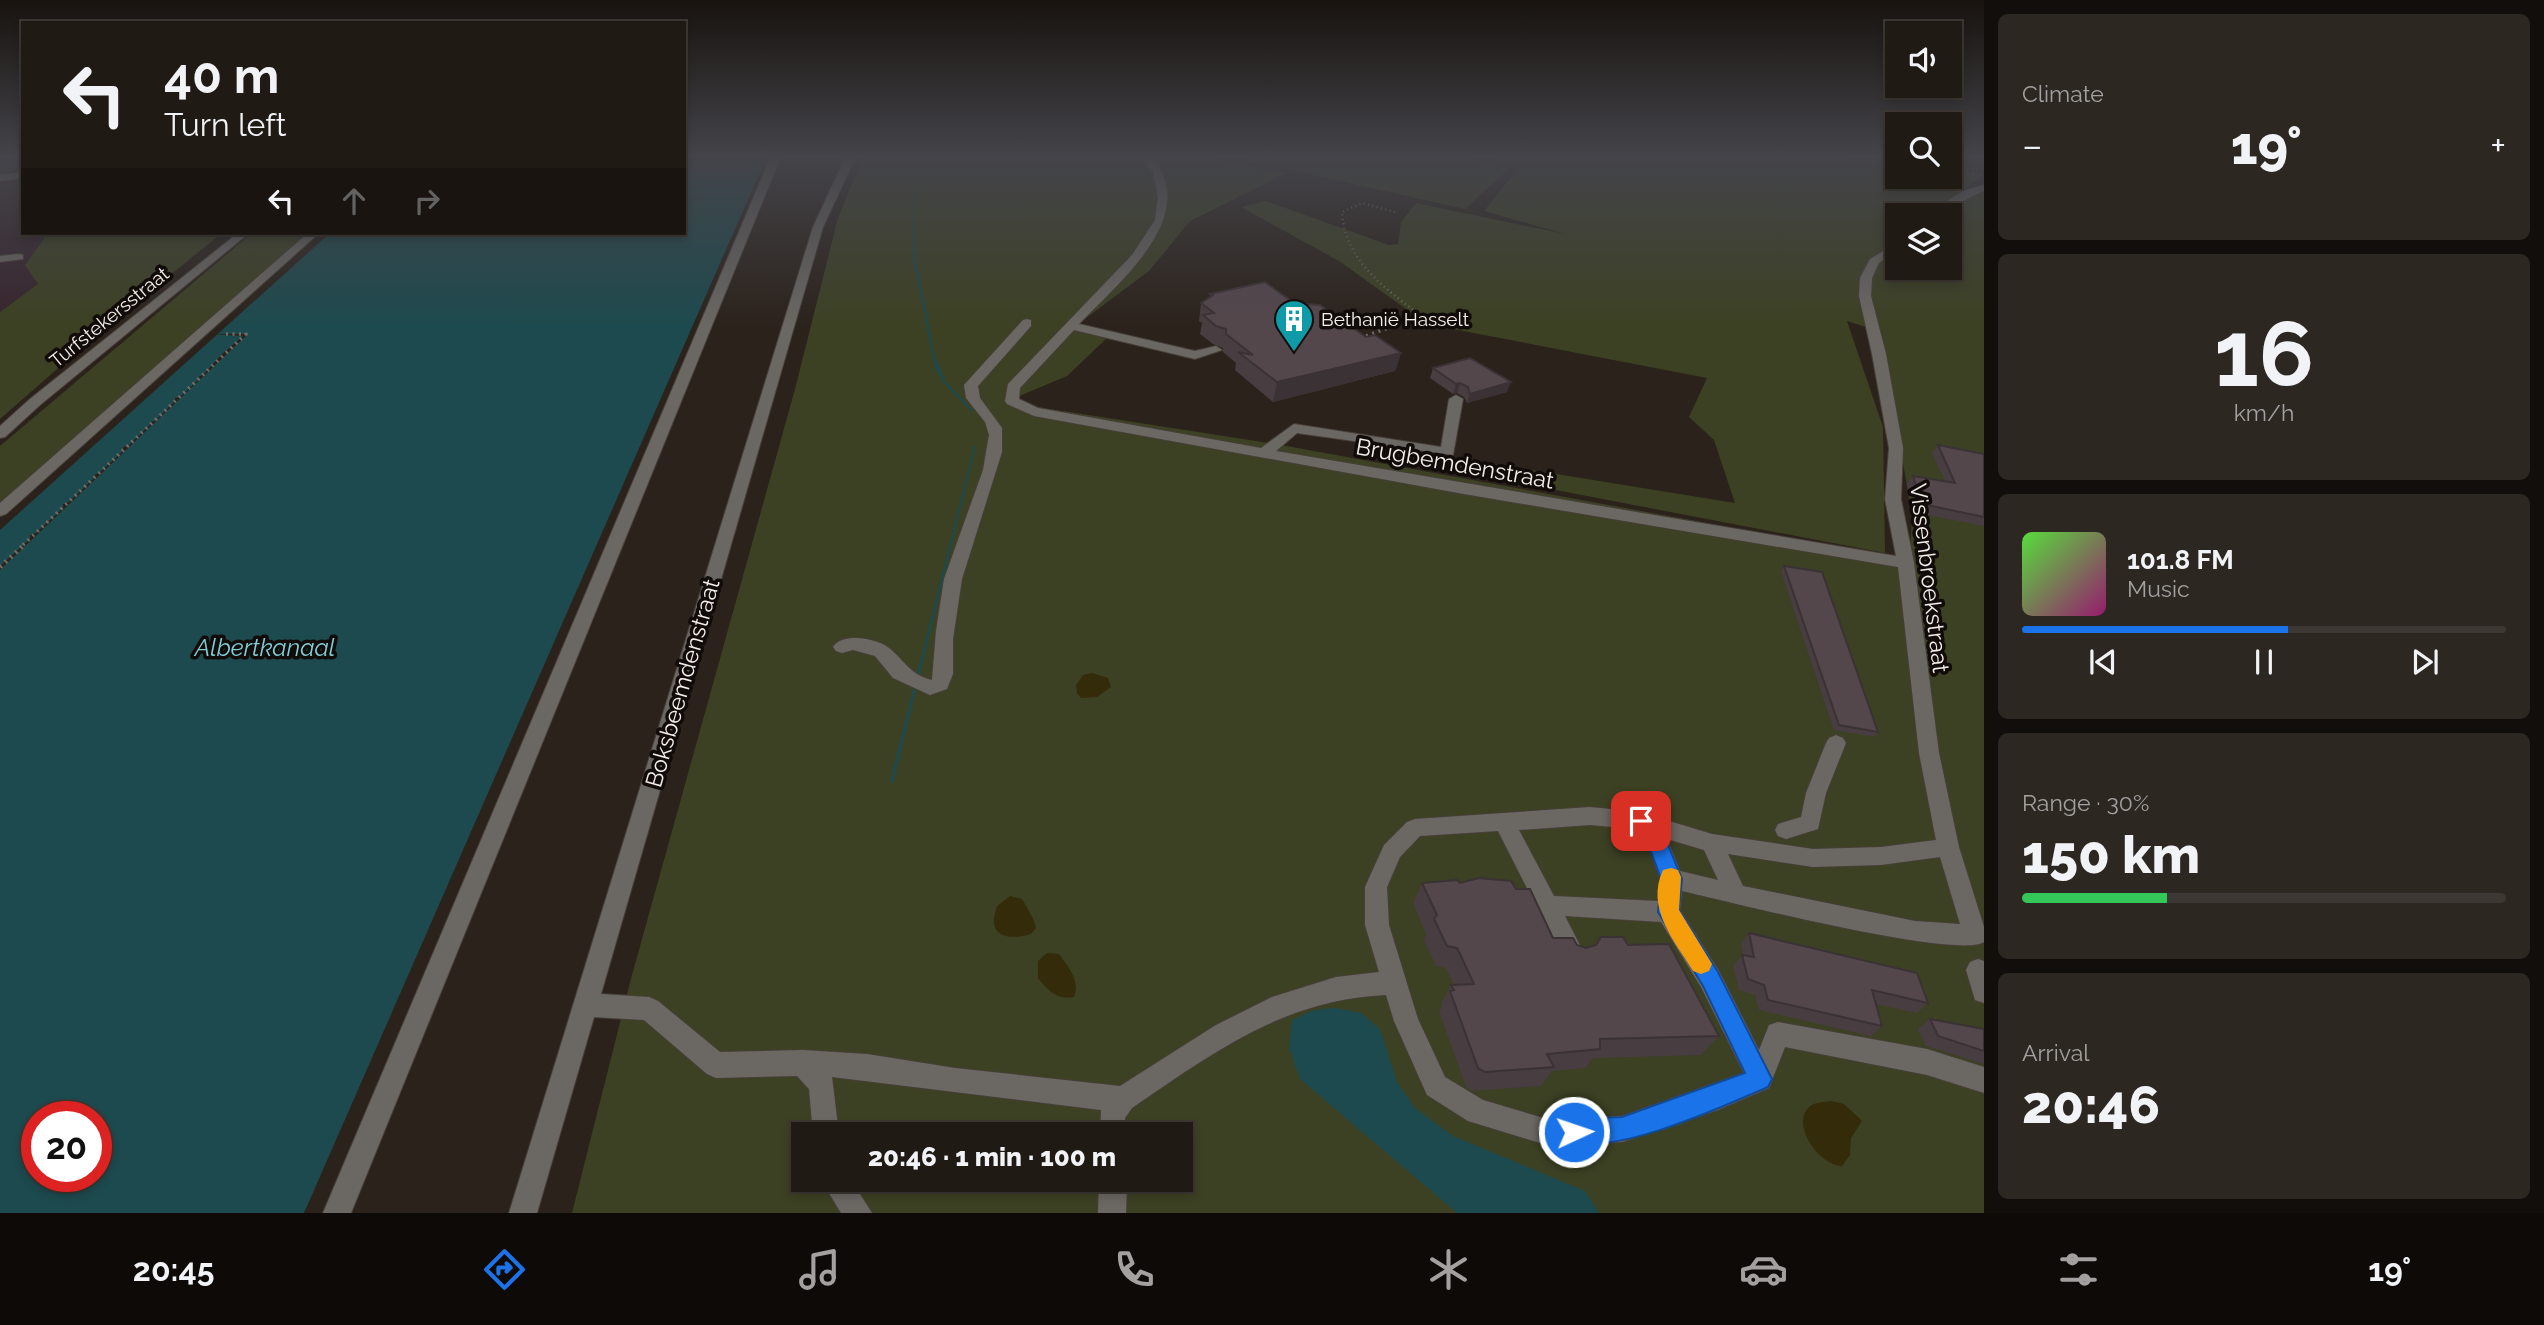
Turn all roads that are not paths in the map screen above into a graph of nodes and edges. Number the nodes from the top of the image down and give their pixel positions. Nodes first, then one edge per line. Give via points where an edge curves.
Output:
1 (752, 213) edge
2 (825, 213) edge
3 (1161, 213) edge
4 (242, 235) edge
5 (312, 235) edge
6 (1885, 254) edge
7 (19, 257) dead end
8 (0, 259) edge
9 (1027, 323) dead end
10 (1071, 326) junction
11 (1216, 350) edge
12 (1456, 399) edge
13 (0, 434) edge
14 (1266, 452) junction
15 (0, 511) edge
16 (1906, 563) junction
17 (842, 647) dead end
18 (1836, 743) dead end
19 (1503, 820) junction
20 (1653, 830) junction
21 (1786, 831) dead end
22 (1712, 843) junction
23 (1948, 847) junction
24 (1672, 879) junction
25 (1736, 894) junction
26 (1546, 905) junction
27 (1668, 912) junction
28 (1573, 955) edge
29 (1984, 972) edge
30 (1394, 983) junction
31 (1984, 992) edge
32 (587, 1005) junction
33 (803, 1063) junction
34 (1760, 1079) junction
35 (1984, 1080) edge
36 (1123, 1099) junction
37 (825, 1122) edge
38 (1112, 1122) edge
39 (843, 1192) edge
40 (1113, 1192) edge
41 (337, 1213) edge
42 (523, 1213) edge
43 (858, 1213) edge
44 (1112, 1213) edge

1 - 41 street
2 - 32 street, Boksbeemdenstraat
3 - 10 street via 1136,257
4 - 13 street, Turfstekersstraat
5 - 15 street
6 - 16 street, Vissenbroekstraat via 1874,261 1866,278 1865,296 1896,448 1893,499
7 - 8 street
9 - 17 street via 971,385 971,395 992,420 996,435 985,484 953,578 943,648 946,667 940,684 930,688 900,673 881,651 852,643
10 - 11 street via 1195,355
10 - 14 street, Brugbemdenstraat via 1013,387 1012,401 1034,412
12 - 14 street via 1448,452 1294,428
14 - 16 street, Brugbemdenstraat
16 - 23 street, Vissenbroekstraat via 1929,753
18 - 21 street via 1816,793 1810,823
19 - 20 street via 1590,816 1641,821
19 - 26 street
19 - 30 street via 1415,828 1392,851 1376,887 1377,925
20 - 22 street
20 - 24 street
22 - 23 street via 1813,858 1881,856
22 - 25 street
23 - 25 street, Vissenbroekstraat via 1975,936 1915,931
24 - 25 street
24 - 27 street
26 - 27 street
26 - 28 street
27 - 34 street via 1710,979
29 - 31 street via 1979,970
30 - 34 street via 1436,1086 1477,1112 1550,1133 1622,1129
30 - 36 street via 1335,988 1292,1001 1231,1030
32 - 33 street via 649,1009 716,1065
32 - 42 street, Boksbeemdenstraat
33 - 36 street
33 - 37 street via 822,1084
34 - 35 street via 1777,1034 1927,1062
36 - 38 street via 1112,1114
39 - 43 street
40 - 44 street

